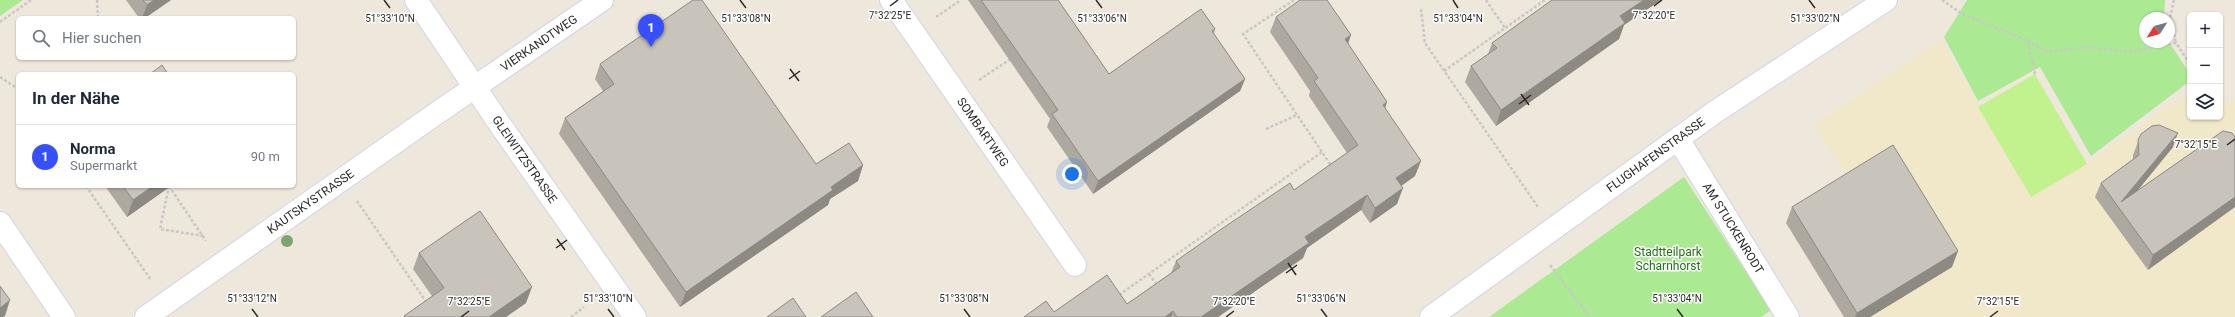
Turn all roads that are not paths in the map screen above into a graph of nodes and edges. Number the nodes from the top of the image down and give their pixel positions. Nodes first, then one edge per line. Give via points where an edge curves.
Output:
1 (416, 0) edge
2 (602, 0) edge
3 (891, 0) edge
4 (1886, 0) edge
5 (475, 86) junction
6 (1678, 139) junction
7 (0, 224) edge
8 (1075, 265) dead end
9 (64, 317) edge
10 (146, 317) edge
11 (635, 317) edge
12 (1431, 317) edge
13 (1788, 317) edge

1 - 5 street, GLEIWITZSTRASSE
2 - 5 street, VIERKANDTWEG
3 - 8 street, SOMBARTWEG
4 - 6 street, FLUGHAFENSTRASSE
5 - 10 street, KAUTSKYSTRASSE
5 - 11 street, GLEIWITZSTRASSE
6 - 12 street, FLUGHAFENSTRASSE
6 - 13 street, AM STUCKENRODT
7 - 9 street

